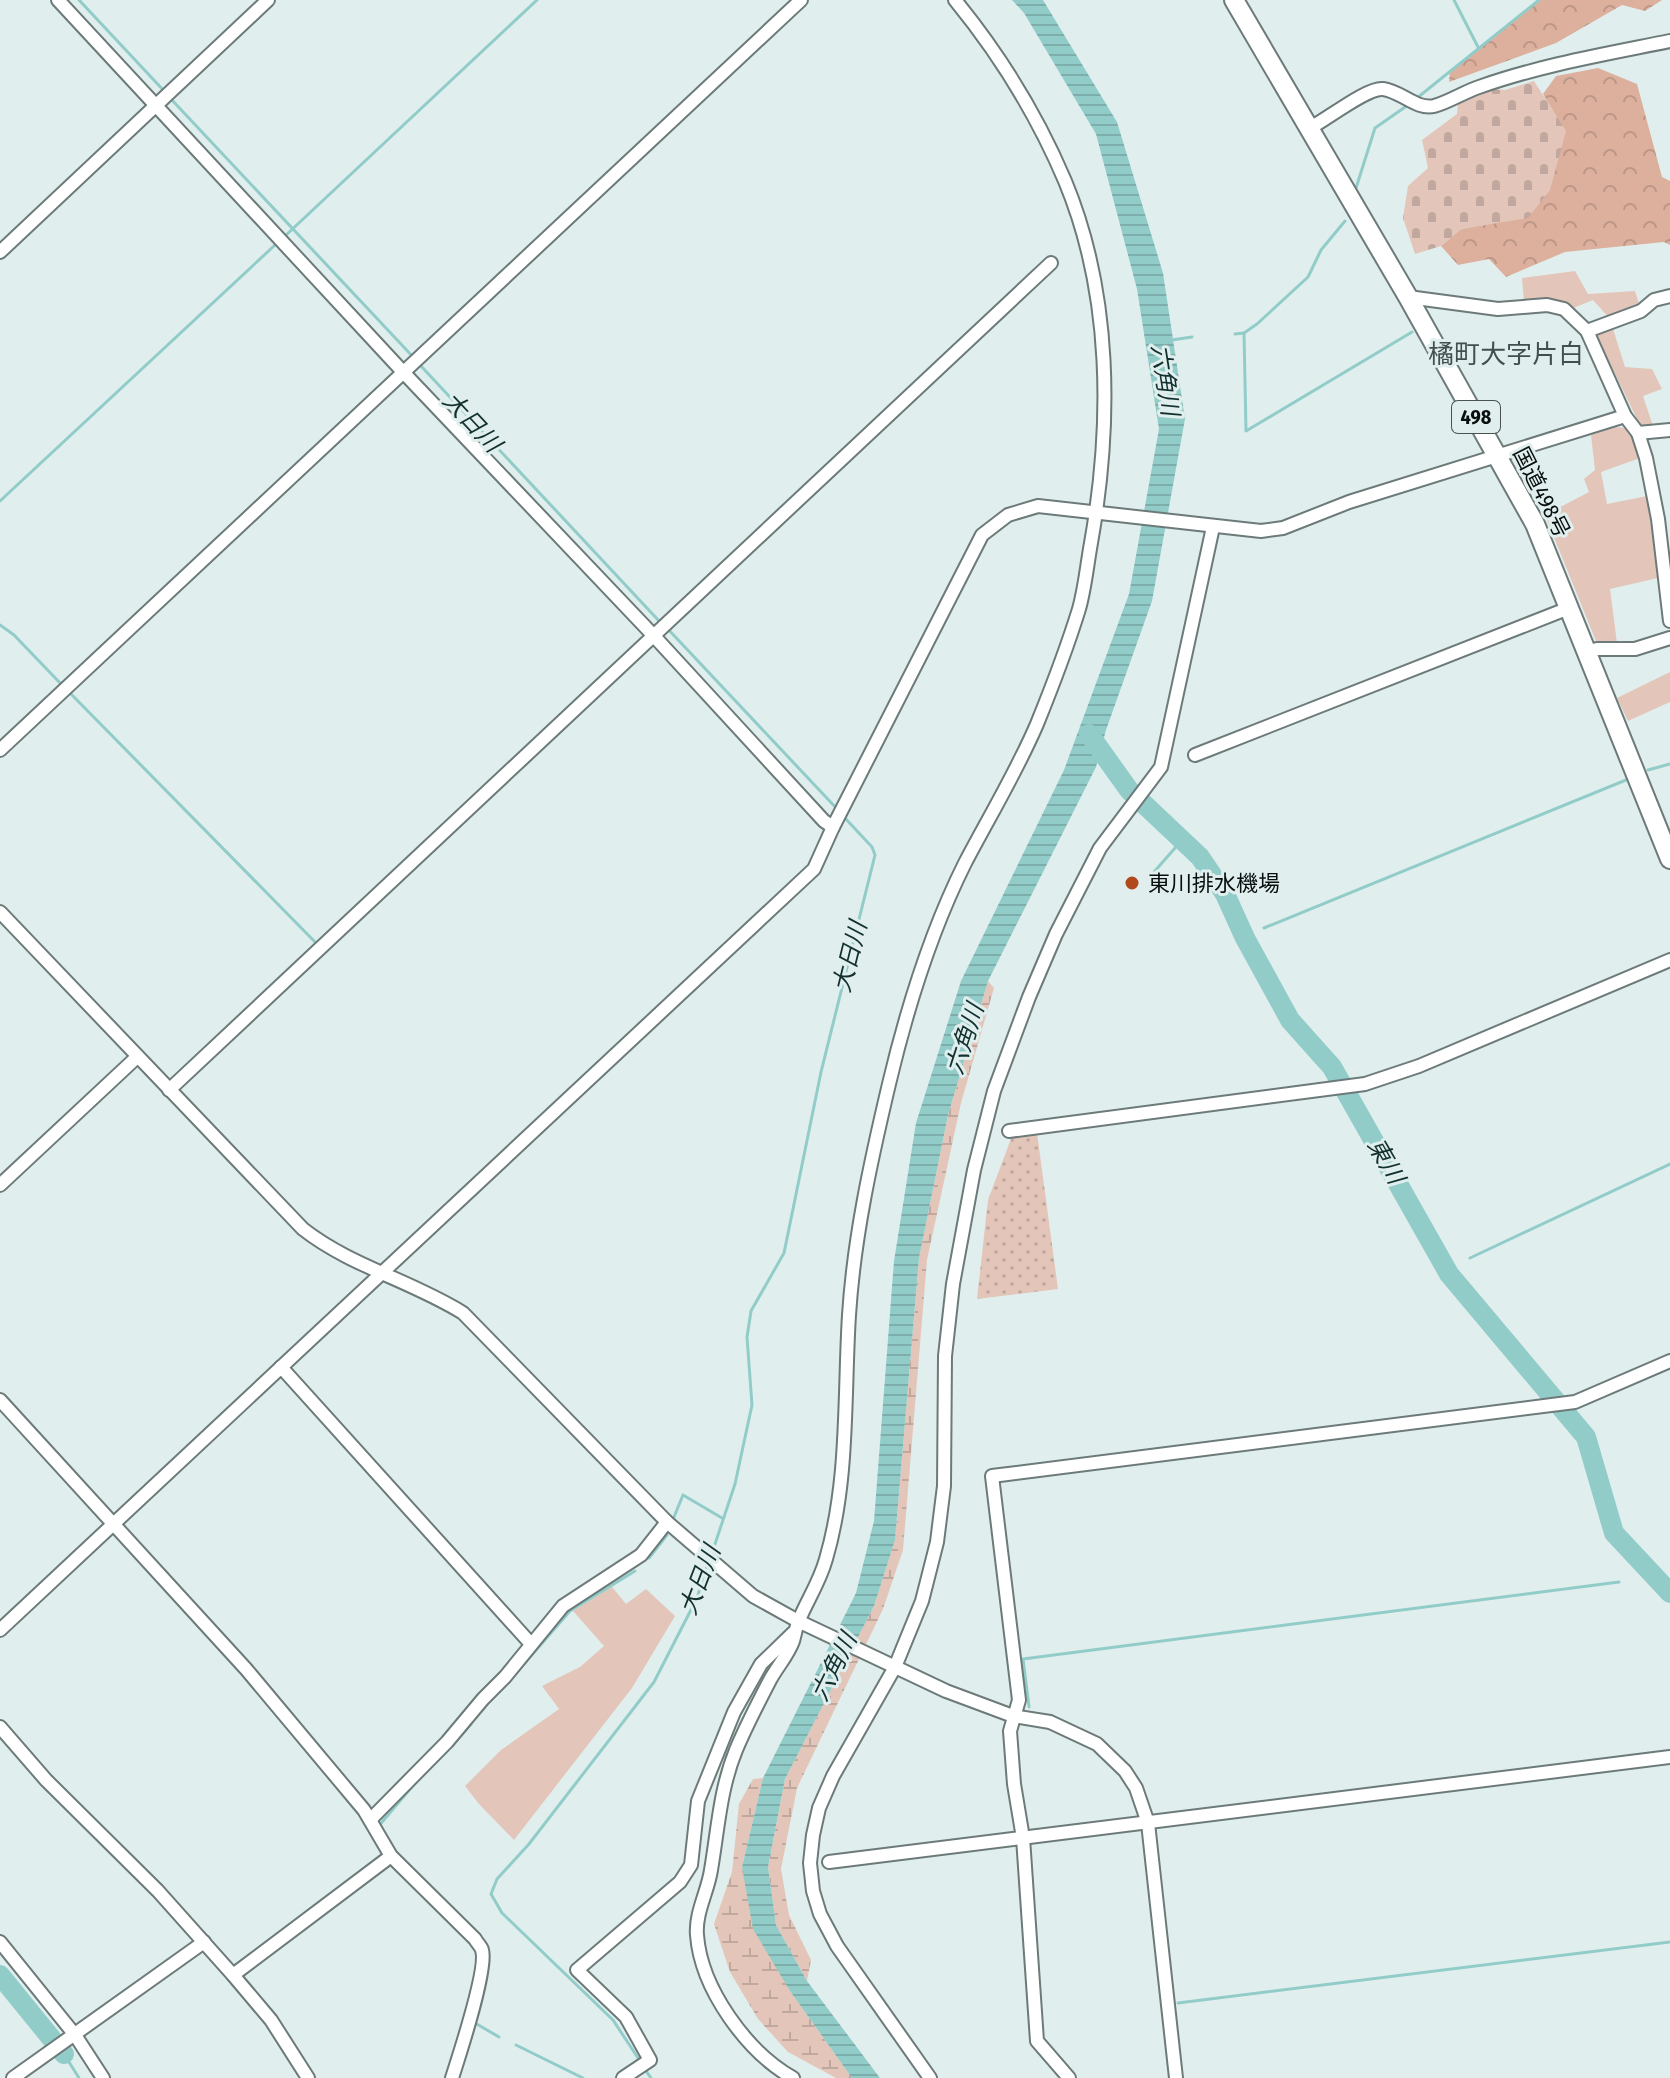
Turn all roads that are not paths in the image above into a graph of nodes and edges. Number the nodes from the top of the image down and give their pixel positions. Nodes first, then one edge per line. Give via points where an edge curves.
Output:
1 (58, 0) edge
2 (268, 0) edge
3 (801, 0) edge
4 (955, 0) edge
5 (1234, 0) edge
6 (1670, 41) edge
7 (156, 105) junction
8 (1308, 129) junction
9 (0, 252) edge
10 (1051, 263) dead end
11 (1670, 296) edge
12 (1408, 297) junction
13 (1587, 331) junction
14 (406, 370) junction
15 (1625, 416) junction
16 (1670, 430) edge
17 (1638, 433) junction
18 (1498, 456) junction
19 (1099, 512) junction
20 (1209, 526) junction
21 (1569, 608) junction
22 (1670, 621) edge
23 (653, 635) junction
24 (1670, 638) edge
25 (1586, 652) junction
26 (0, 750) edge
27 (1195, 755) dead end
28 (833, 827) junction
29 (1670, 859) edge
30 (0, 912) edge
31 (1670, 960) edge
32 (137, 1057) junction
33 (169, 1090) junction
34 (1009, 1131) dead end
35 (0, 1185) edge
36 (382, 1271) junction
37 (1670, 1361) edge
38 (281, 1367) junction
39 (0, 1400) edge
40 (114, 1522) junction
41 (667, 1522) junction
42 (799, 1625) junction
43 (0, 1630) edge
44 (531, 1644) junction
45 (890, 1666) junction
46 (1013, 1716) junction
47 (0, 1727) edge
48 (1670, 1757) edge
49 (371, 1819) junction
50 (1148, 1823) junction
51 (1023, 1838) junction
52 (391, 1856) junction
53 (829, 1862) dead end
54 (0, 1942) edge
55 (204, 1942) junction
56 (233, 1975) junction
57 (70, 2038) junction
58 (13, 2078) edge
59 (103, 2078) edge
60 (308, 2078) edge
61 (453, 2078) edge
62 (623, 2078) edge
63 (793, 2078) edge
64 (930, 2078) edge
65 (1069, 2078) edge
66 (1176, 2078) edge

1 - 7 street
2 - 7 street
3 - 14 street
4 - 19 street via 1028,105 1079,221 1103,359
5 - 8 highway, 国道498号 / 498
6 - 8 street via 1571,60 1426,107 1402,94 1371,90
7 - 9 street
7 - 14 street
8 - 12 highway, 国道498号 / 498
10 - 23 street
11 - 13 street
12 - 13 street via 1498,309 1547,305 1564,309
12 - 18 highway, 国道498号 / 498
13 - 15 street
14 - 23 street
14 - 26 street
15 - 17 street
15 - 18 street
16 - 17 street
17 - 22 street via 1658,519
18 - 20 street via 1283,528
18 - 21 highway, 国道498号 / 498 via 1535,524
19 - 20 street
19 - 28 street via 1038,506 1008,515 982,535
19 - 42 street via 1079,607 1038,722 944,909 904,1026 856,1247 830,1540
20 - 45 street via 1161,767 1100,848 1056,934 994,1091 952,1298 937,1542 922,1601
21 - 25 highway, 国道498号 / 498
21 - 27 street
23 - 28 street
23 - 33 street
24 - 25 street via 1635,649
25 - 29 highway, 国道498号 / 498
28 - 36 street via 814,869
30 - 32 street
31 - 34 street via 1419,1066 1358,1085
32 - 33 street
32 - 35 street
33 - 36 street via 303,1229 324,1245
36 - 38 street
36 - 41 street via 463,1313
37 - 46 street via 1575,1402 992,1476 1019,1700
38 - 40 street
38 - 44 street
39 - 40 street
40 - 43 street
40 - 49 street
41 - 42 street via 753,1596
41 - 44 street via 641,1555 563,1606
42 - 45 street
42 - 62 street via 761,1664 734,1712 698,1801 691,1865 680,1882 577,1970 626,2017 650,2060
42 - 63 street via 726,1779 711,1875 697,1922 707,1973 733,2023 756,2050
44 - 49 street via 447,1742
45 - 46 street
45 - 64 street via 819,1808 810,1863 820,1914 837,1946
46 - 50 street via 1050,1722 1097,1744 1136,1788
46 - 51 street via 1012,1757
47 - 55 street
48 - 50 street
49 - 52 street
50 - 51 street
50 - 66 street
51 - 53 street
51 - 65 street via 1037,2041
52 - 56 street
52 - 61 street via 482,1950 469,2027
54 - 57 street
55 - 56 street
55 - 57 street
56 - 60 street via 271,2020
57 - 58 street
57 - 59 street

